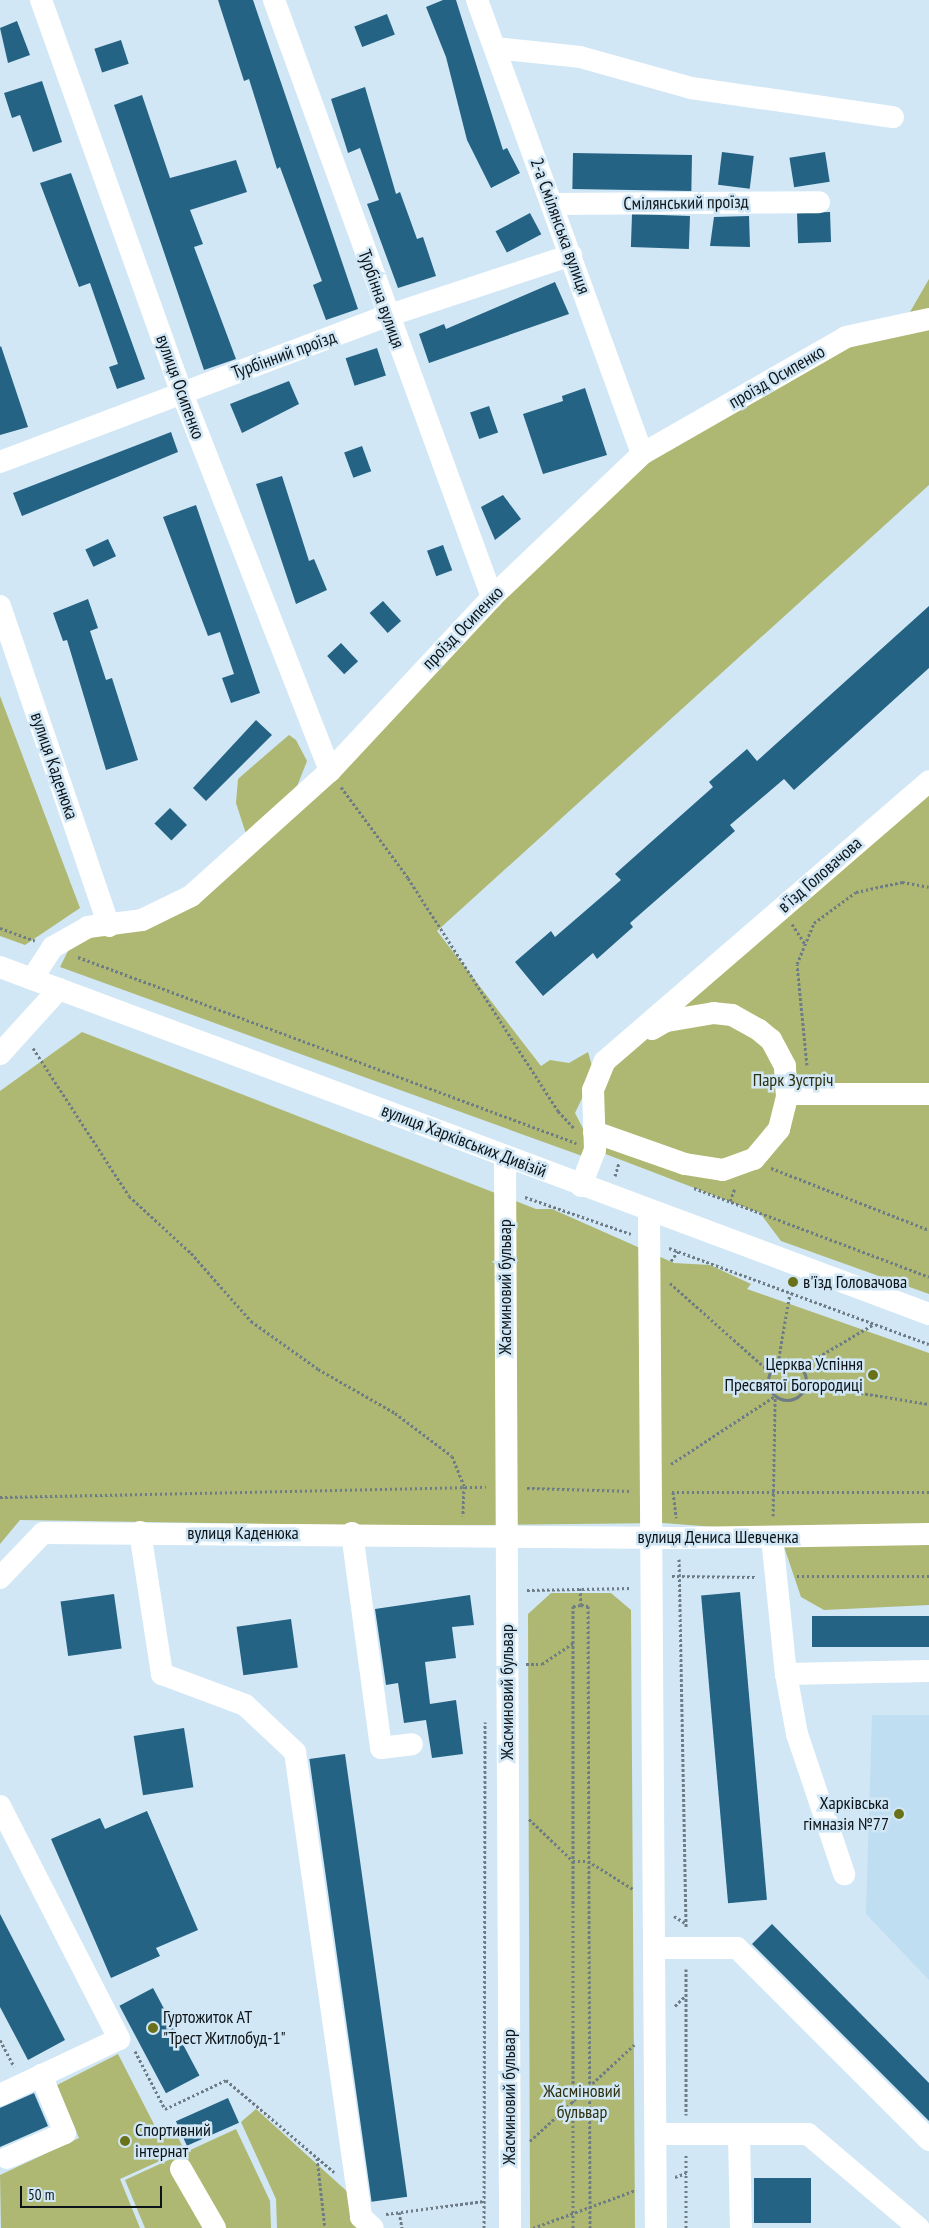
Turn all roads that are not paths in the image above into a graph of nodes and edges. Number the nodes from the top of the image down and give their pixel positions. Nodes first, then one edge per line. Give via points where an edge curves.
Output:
1 (41, 0) edge
2 (274, 0) edge
3 (477, 0) edge
4 (495, 48) junction
5 (893, 117) dead end
6 (819, 202) dead end
7 (553, 204) junction
8 (571, 255) junction
9 (387, 316) junction
10 (926, 317) edge
11 (182, 393) junction
12 (642, 454) junction
13 (0, 462) edge
14 (492, 597) junction
15 (0, 606) edge
16 (330, 771) junction
17 (929, 781) edge
18 (109, 926) junction
19 (0, 967) edge
20 (32, 979) junction
21 (59, 989) junction
22 (626, 1043) junction
23 (0, 1054) edge
24 (787, 1094) junction
25 (929, 1094) edge
26 (595, 1141) junction
27 (505, 1156) junction
28 (581, 1186) junction
29 (649, 1212) junction
30 (929, 1314) edge
31 (140, 1532) junction
32 (352, 1534) junction
33 (929, 1534) edge
34 (506, 1537) junction
35 (652, 1537) junction
36 (772, 1537) junction
37 (0, 1578) edge
38 (929, 1671) edge
39 (786, 1674) junction
40 (412, 1744) dead end
41 (0, 1806) edge
42 (844, 1874) dead end
43 (655, 1948) junction
44 (41, 2075) junction
45 (0, 2095) edge
46 (656, 2134) junction
47 (739, 2134) junction
48 (929, 2140) edge
49 (7, 2158) dead end
50 (181, 2169) dead end
51 (367, 2222) edge
52 (215, 2228) edge
53 (510, 2228) edge
54 (656, 2228) edge
55 (741, 2228) edge
56 (919, 2228) edge

1 - 11 street, вулиця Осипенко
2 - 9 street, Турбінна вулиця
3 - 4 street, 2-а Смілянська вулиця
4 - 5 street via 580,58 692,88
4 - 7 street, 2-а Смілянська вулиця
6 - 7 street, Смілянський проїзд
7 - 8 street, 2-а Смілянська вулиця
8 - 9 street, Турбінний проїзд
8 - 12 street, 2-а Смілянська вулиця
9 - 11 street, Турбінний проїзд
9 - 14 street, Турбінна вулиця
10 - 12 street, проїзд Осипенко via 846,338
11 - 13 street, Турбінний проїзд
11 - 16 street, вулиця Осипенко
12 - 14 street, проїзд Осипенко
14 - 16 street, проїзд Осипенко
15 - 18 street, вулиця Каденюка
16 - 18 street, проїзд Осипенко via 191,896 142,920
17 - 22 street, в'їзд Головачова
18 - 20 street, проїзд Осипенко via 88,927 52,947
19 - 20 street, вулиця Харківських Дивізій
20 - 21 street, вулиця Харківських Дивізій
21 - 23 street
21 - 27 street, вулиця Харківських Дивізій
22 - 24 street via 666,1021 696,1014 732,1015 771,1040 785,1066
22 - 26 street, в'їзд Головачова via 605,1061 593,1090
24 - 25 street
24 - 26 street via 779,1129 752,1160 723,1170 698,1168
26 - 28 street, в'їзд Головачова
27 - 28 street, вулиця Харківських Дивізій
27 - 34 street, Жасминовий бульвар
28 - 29 street, вулиця Харківських Дивізій
29 - 30 street, вулиця Харківських Дивізій
29 - 35 street
31 - 32 street, вулиця Каденюка
31 - 37 street, вулиця Каденюка via 43,1533
31 - 51 street via 162,1674 245,1705 295,1752 357,2192
32 - 34 street, вулиця Каденюка
32 - 40 street via 381,1748
33 - 36 street, вулиця Дениса Шевченка
34 - 35 street, вулиця Дениса Шевченка
34 - 53 street, Жасминовий бульвар
35 - 36 street, вулиця Дениса Шевченка
35 - 43 street
36 - 39 street
38 - 39 street
39 - 42 street via 797,1734
41 - 44 street via 119,2039
43 - 46 street
43 - 48 street via 737,1948
44 - 45 street
44 - 49 street via 65,2133
46 - 47 street
46 - 54 street
47 - 55 street
47 - 56 street via 808,2134
50 - 52 street

